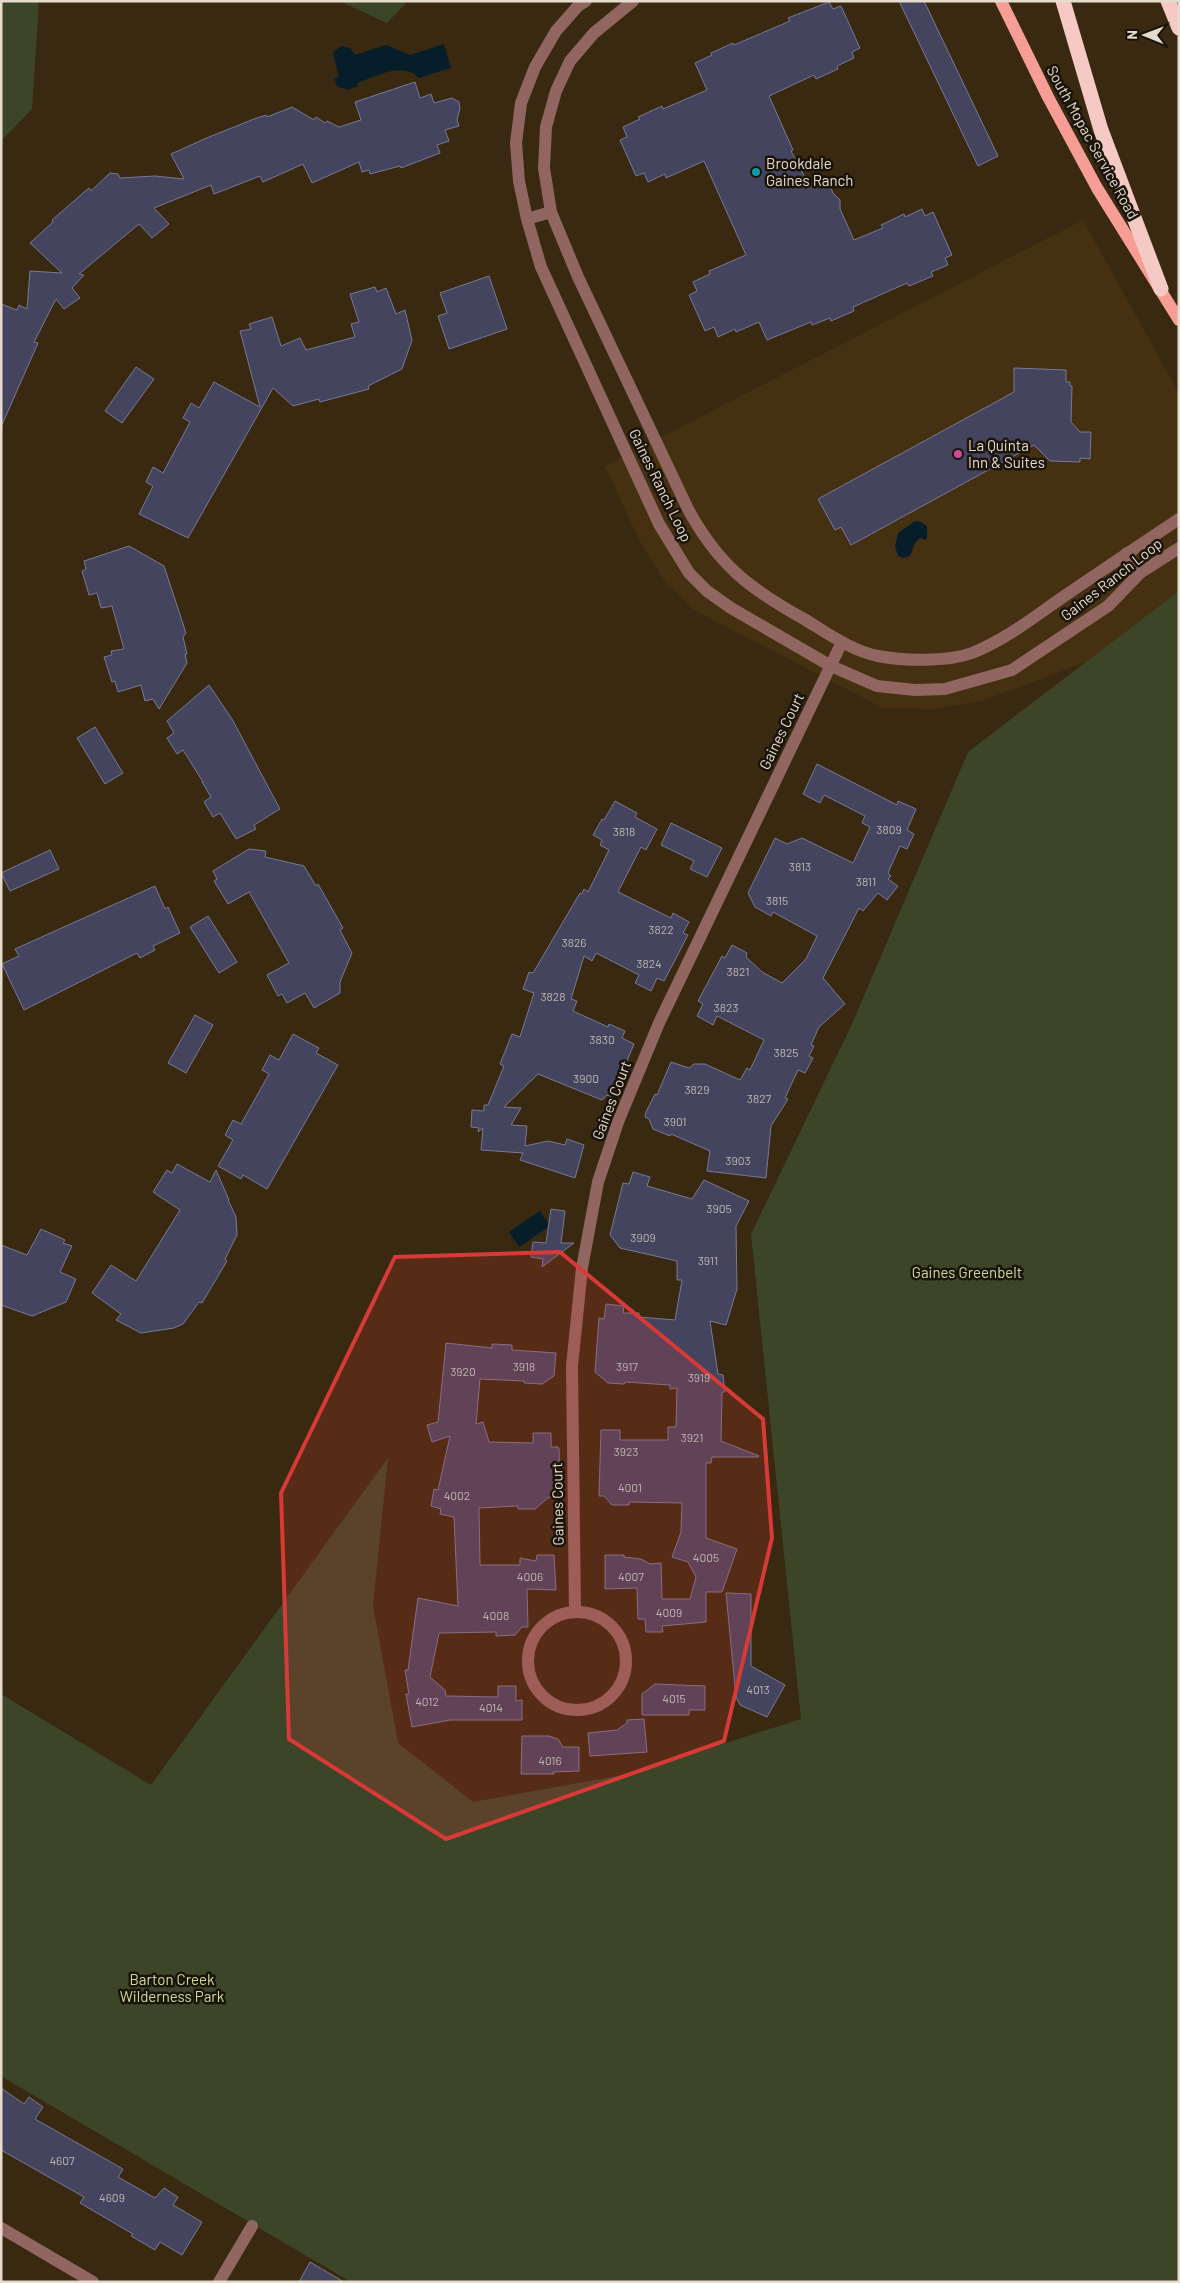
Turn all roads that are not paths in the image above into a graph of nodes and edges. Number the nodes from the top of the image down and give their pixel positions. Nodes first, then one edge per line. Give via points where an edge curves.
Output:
1 (586, 1) edge
2 (633, 1) edge
3 (1001, 1) edge
4 (1063, 1) edge
5 (1168, 1) edge
6 (1179, 28) edge
7 (551, 212) junction
8 (527, 219) junction
9 (1160, 289) junction
10 (1179, 320) edge
11 (1179, 519) edge
12 (1179, 548) edge
13 (1127, 553) junction
14 (1140, 574) junction
15 (842, 642) junction
16 (830, 666) junction
17 (575, 1610) junction
18 (252, 2226) dead end
19 (1, 2228) edge
20 (93, 2282) edge
21 (219, 2282) edge

1 - 8 street, Gaines Ranch Loop via 556,31 535,67 521,103 516,143 519,182
2 - 7 street, Gaines Ranch Loop via 594,33 570,61 556,91 545,136 544,168
3 - 9 main road, South Mopac Service Road via 1097,188
4 - 9 highway via 1102,130
5 - 6 highway
7 - 8 street
7 - 15 street, Gaines Ranch Loop via 578,278 699,530 739,578
8 - 16 street, Gaines Ranch Loop via 545,276 659,524 684,566 707,591 731,608
9 - 10 main road, South Mopac Service Road
11 - 13 street, Gaines Ranch Loop
12 - 14 street, Gaines Ranch Loop
13 - 14 street
13 - 15 street, Gaines Ranch Loop via 1008,635 971,654 904,659 876,655
14 - 16 street, Gaines Ranch Loop via 1108,606 1044,650 1012,670 982,680 945,689 915,690 877,686
15 - 16 street, Gaines Court
16 - 17 street, Gaines Court via 659,1023 618,1122 598,1182 582,1268 572,1366
17 - 17 street via 546,1621 529,1647 527,1662 531,1679 540,1694 553,1705 587,1710 616,1692 624,1676 626,1660 624,1644 605,1619
18 - 21 street
19 - 20 street

